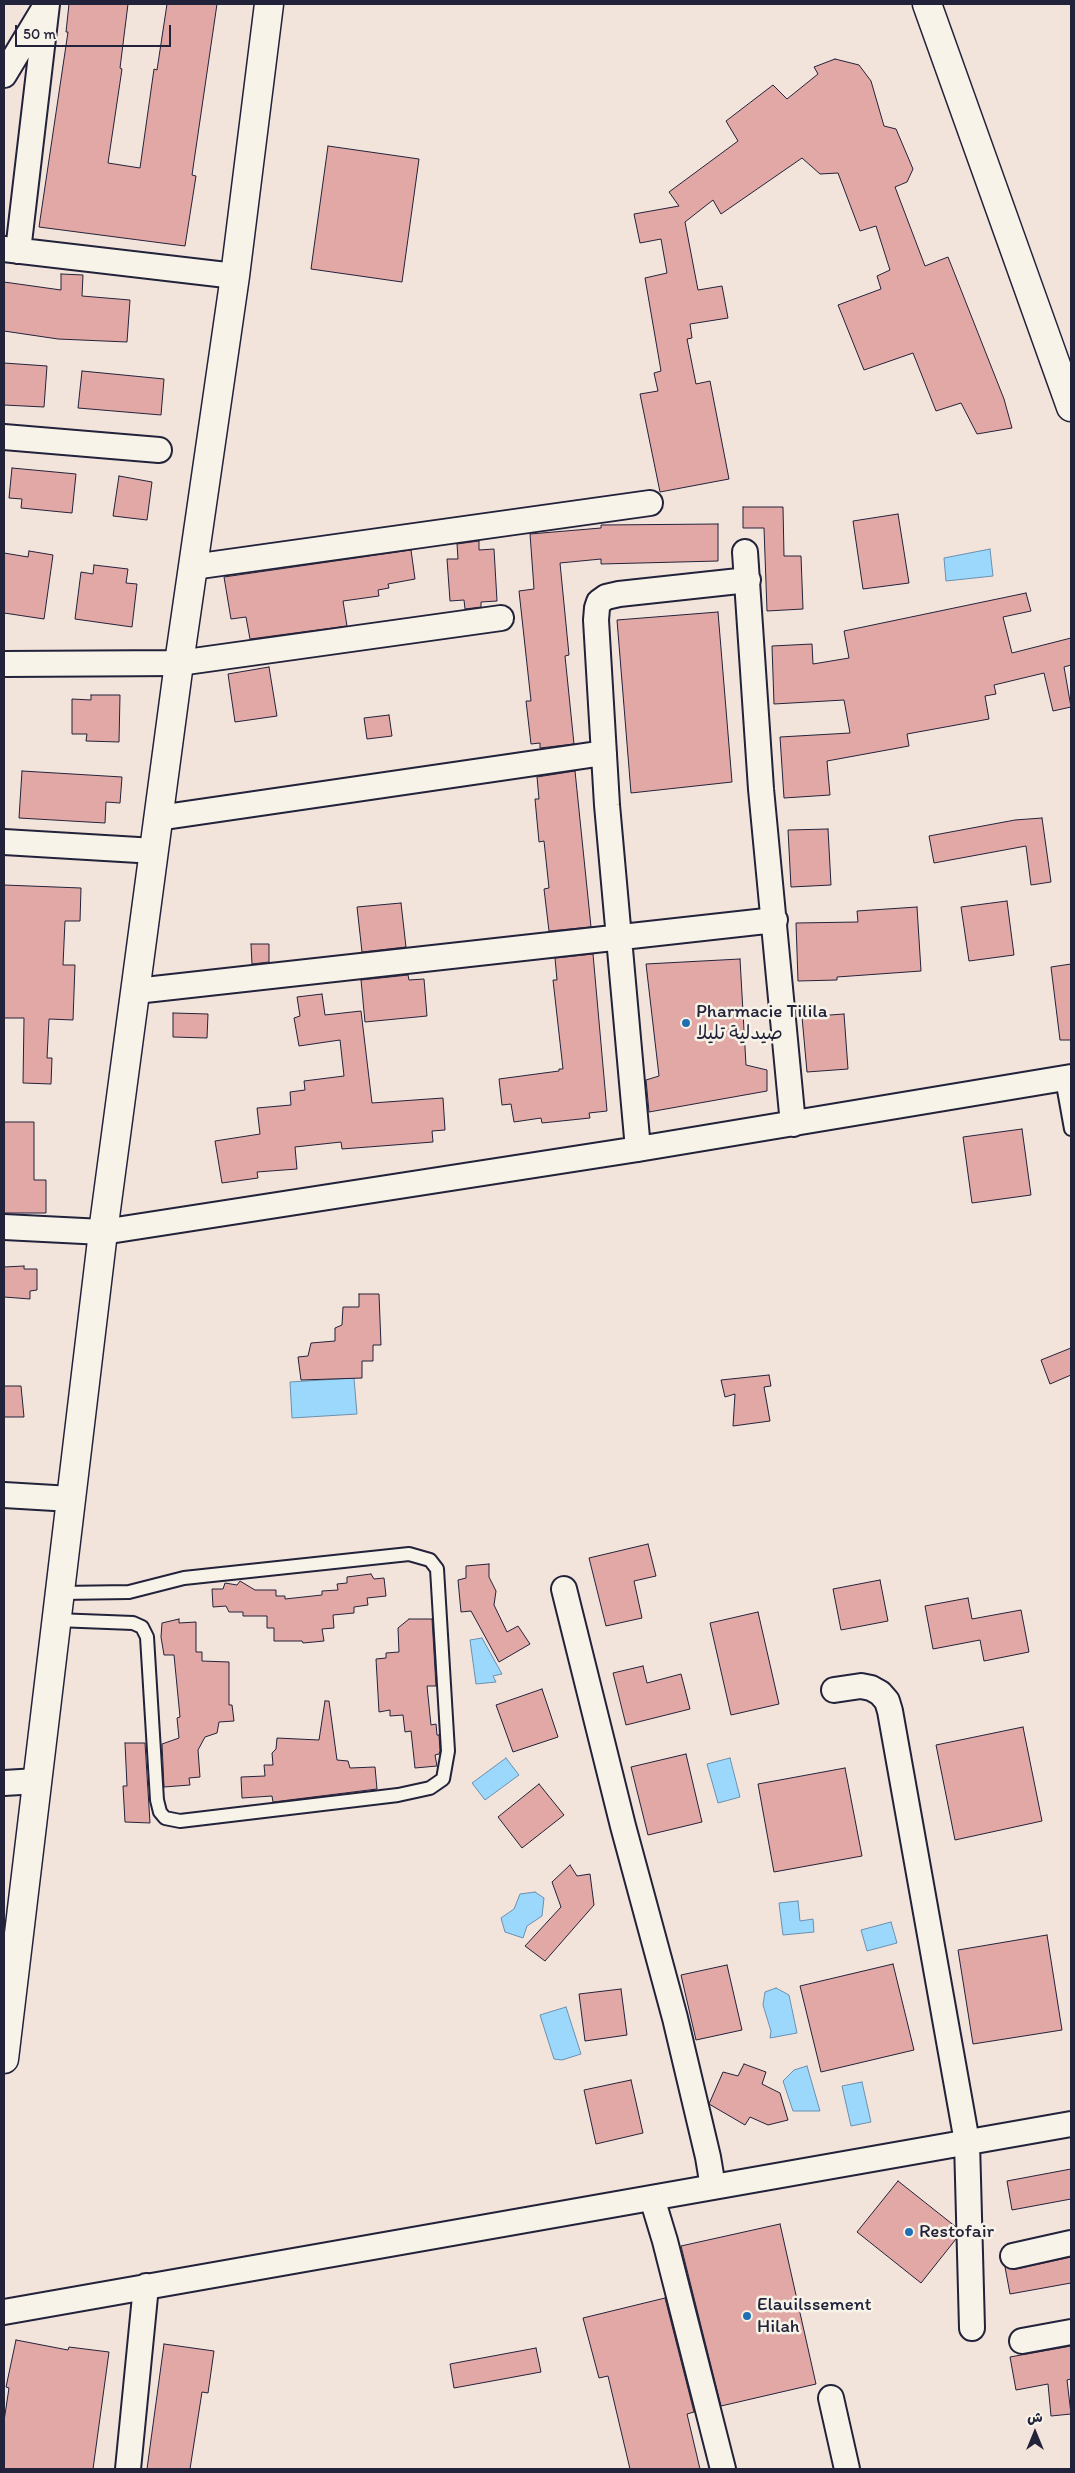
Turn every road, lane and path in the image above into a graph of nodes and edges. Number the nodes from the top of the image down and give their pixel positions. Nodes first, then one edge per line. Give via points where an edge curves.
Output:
1 (46, 4) edge
2 (269, 4) edge
3 (927, 4) edge
4 (4, 76) edge
5 (11, 250) edge
6 (235, 276) junction
7 (1071, 407) edge
8 (4, 437) edge
9 (159, 450) dead end
10 (650, 503) dead end
11 (745, 552) dead end
12 (193, 567) junction
13 (748, 580) junction
14 (501, 618) dead end
15 (179, 663) junction
16 (4, 664) edge
17 (604, 753) junction
18 (158, 818) junction
19 (4, 842) edge
20 (156, 851) junction
21 (775, 920) junction
22 (619, 938) junction
23 (136, 991) junction
24 (1067, 1078) edge
25 (793, 1124) junction
26 (1071, 1129) edge
27 (638, 1149) junction
28 (4, 1227) edge
29 (103, 1232) junction
30 (4, 1494) edge
31 (71, 1499) junction
32 (564, 1589) dead end
33 (60, 1593) junction
34 (56, 1620) junction
35 (834, 1690) dead end
36 (37, 1781) junction
37 (4, 1782) edge
38 (4, 2060) edge
39 (1071, 2124) edge
40 (967, 2142) junction
41 (712, 2187) junction
42 (652, 2198) junction
43 (1071, 2244) edge
44 (1013, 2256) dead end
45 (146, 2286) junction
46 (4, 2312) edge
47 (972, 2328) dead end
48 (1071, 2332) edge
49 (1022, 2341) dead end
50 (831, 2398) dead end
51 (128, 2469) edge
52 (723, 2469) edge
53 (847, 2469) edge

1 - 4 street
1 - 5 street
2 - 6 street
3 - 7 street
5 - 6 street
6 - 12 street
8 - 9 street
10 - 12 street
11 - 13 street
12 - 15 street
13 - 17 street via 619,594 599,602 596,620
13 - 21 street via 761,790
14 - 15 street
15 - 16 street
15 - 18 street
17 - 18 street
17 - 22 street
18 - 20 street
19 - 20 street
20 - 23 street
21 - 22 street
21 - 25 street
22 - 23 street
22 - 27 street
23 - 29 street
24 - 25 street
24 - 26 lane
25 - 27 street
27 - 29 street
28 - 29 street
29 - 31 street
30 - 31 street
31 - 33 street
32 - 41 street via 675,2018 708,2157
33 - 34 street
33 - 34 lane via 129,1592 184,1578 409,1554 430,1560 437,1569 448,1751 443,1779 430,1788 398,1795 180,1821 165,1818 157,1800 147,1637 142,1627 133,1623
34 - 36 street
35 - 40 street via 861,1686 871,1688 880,1693 888,1706
36 - 37 street
36 - 38 street
39 - 40 street
40 - 41 street
40 - 47 street
41 - 42 street
42 - 45 street
42 - 52 street
43 - 44 street
45 - 46 street
45 - 51 street
48 - 49 street
50 - 53 street

